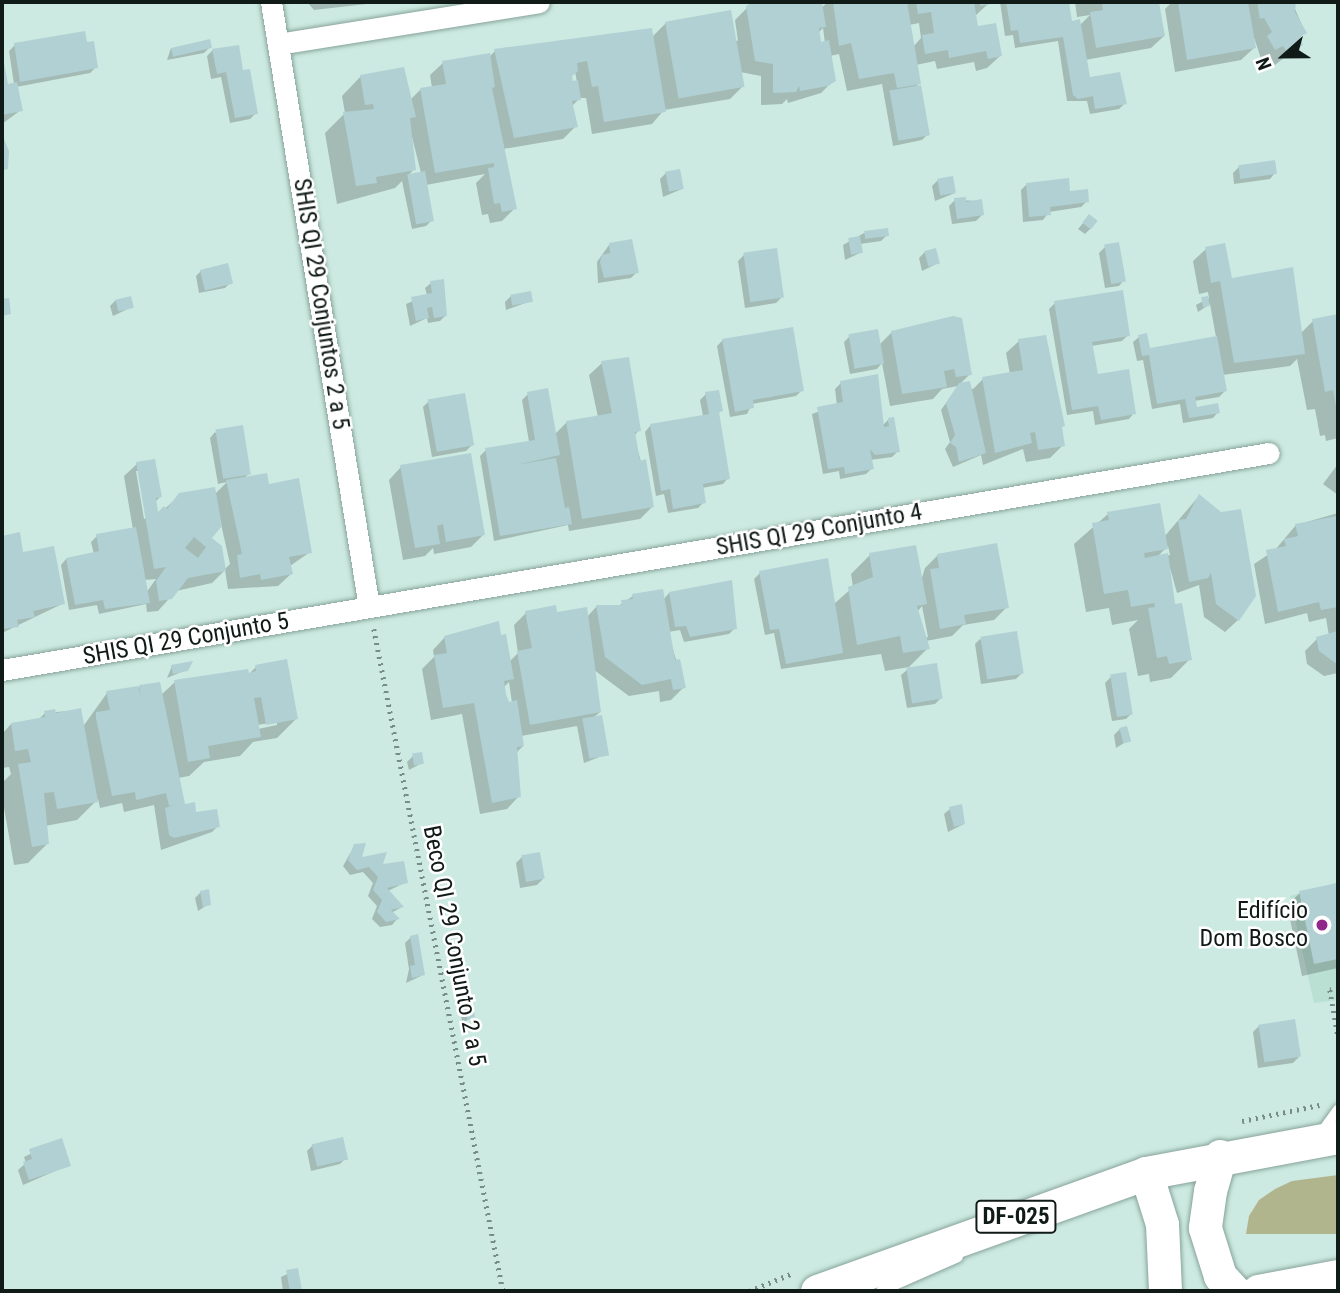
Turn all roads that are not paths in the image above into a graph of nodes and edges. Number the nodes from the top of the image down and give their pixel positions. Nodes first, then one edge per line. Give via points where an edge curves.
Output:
1 (271, 2) edge
2 (539, 2) edge
3 (278, 44) junction
4 (1269, 453) dead end
5 (369, 607) junction
6 (2, 670) edge
7 (1338, 1110) edge
8 (1327, 1139) edge
9 (1220, 1156) junction
10 (1146, 1173) junction
11 (993, 1225) junction
12 (1338, 1276) edge
13 (817, 1291) edge
14 (881, 1291) edge
15 (1165, 1291) edge
16 (1234, 1291) edge
17 (1258, 1291) edge

1 - 3 street, SHIS QI 29 Conjuntos 2 a 5
2 - 3 street
3 - 5 street, SHIS QI 29 Conjuntos 2 a 5
4 - 5 street, SHIS QI 29 Conjunto 4
5 - 6 street, SHIS QI 29 Conjunto 5
7 - 8 lane
8 - 9 main road, DF-025
9 - 10 main road, DF-025
9 - 16 main road via 1205,1228 1220,1276
10 - 11 main road, DF-025
10 - 15 main road via 1162,1224
11 - 13 main road, DF-025
11 - 14 lane via 959,1256
12 - 17 main road

